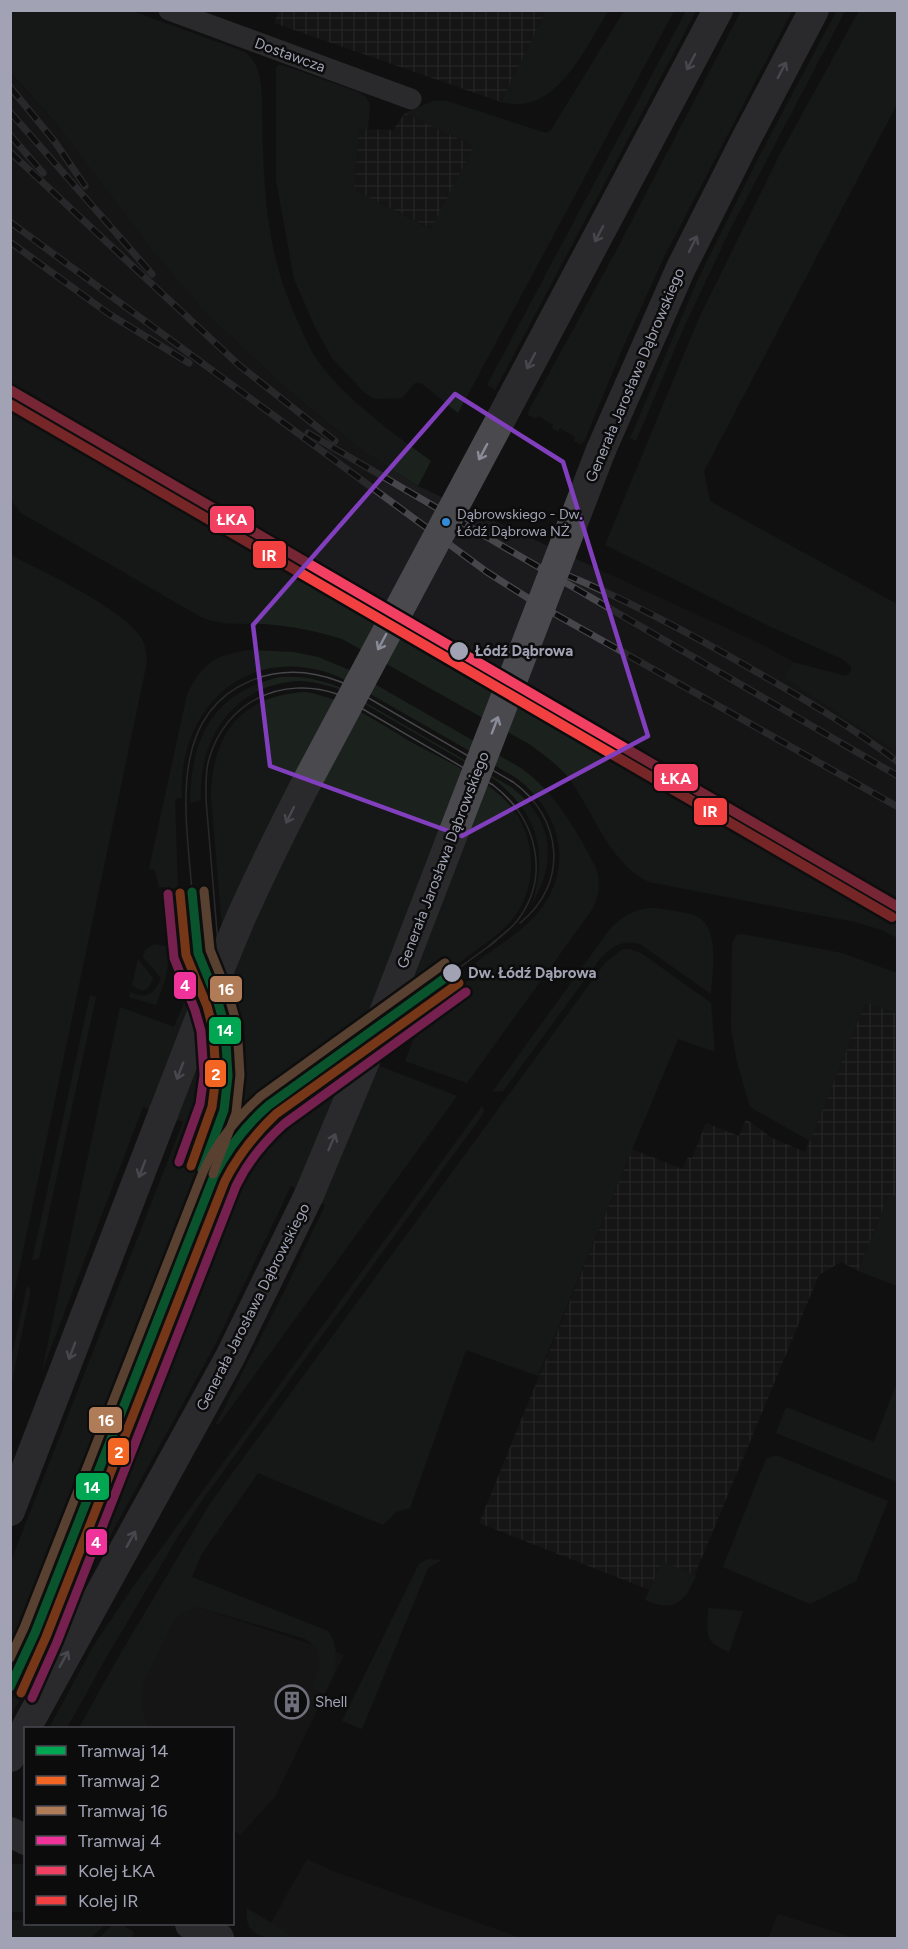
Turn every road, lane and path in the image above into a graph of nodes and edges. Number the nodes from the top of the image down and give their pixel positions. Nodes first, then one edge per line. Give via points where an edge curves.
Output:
1 (169, 10) edge
2 (718, 10) edge
3 (814, 10) edge
4 (411, 99) dead end
5 (10, 1511) edge
6 (27, 1727) edge
7 (24, 1732) edge
8 (10, 1757) edge
9 (10, 1832) edge
10 (24, 1839) edge
11 (194, 1925) edge
12 (219, 1938) edge

1 - 4 street, Dostawcza
2 -> 5 main road, bridge via 271,853 202,1011
6 -> 3 main road, Generała Jarosława Dąbrowskiego, bridge via 231,1357 309,1195 372,1044 601,450 681,268
7 - 8 main road, Generała Jarosława Dąbrowskiego
9 - 10 main road
11 - 12 main road

